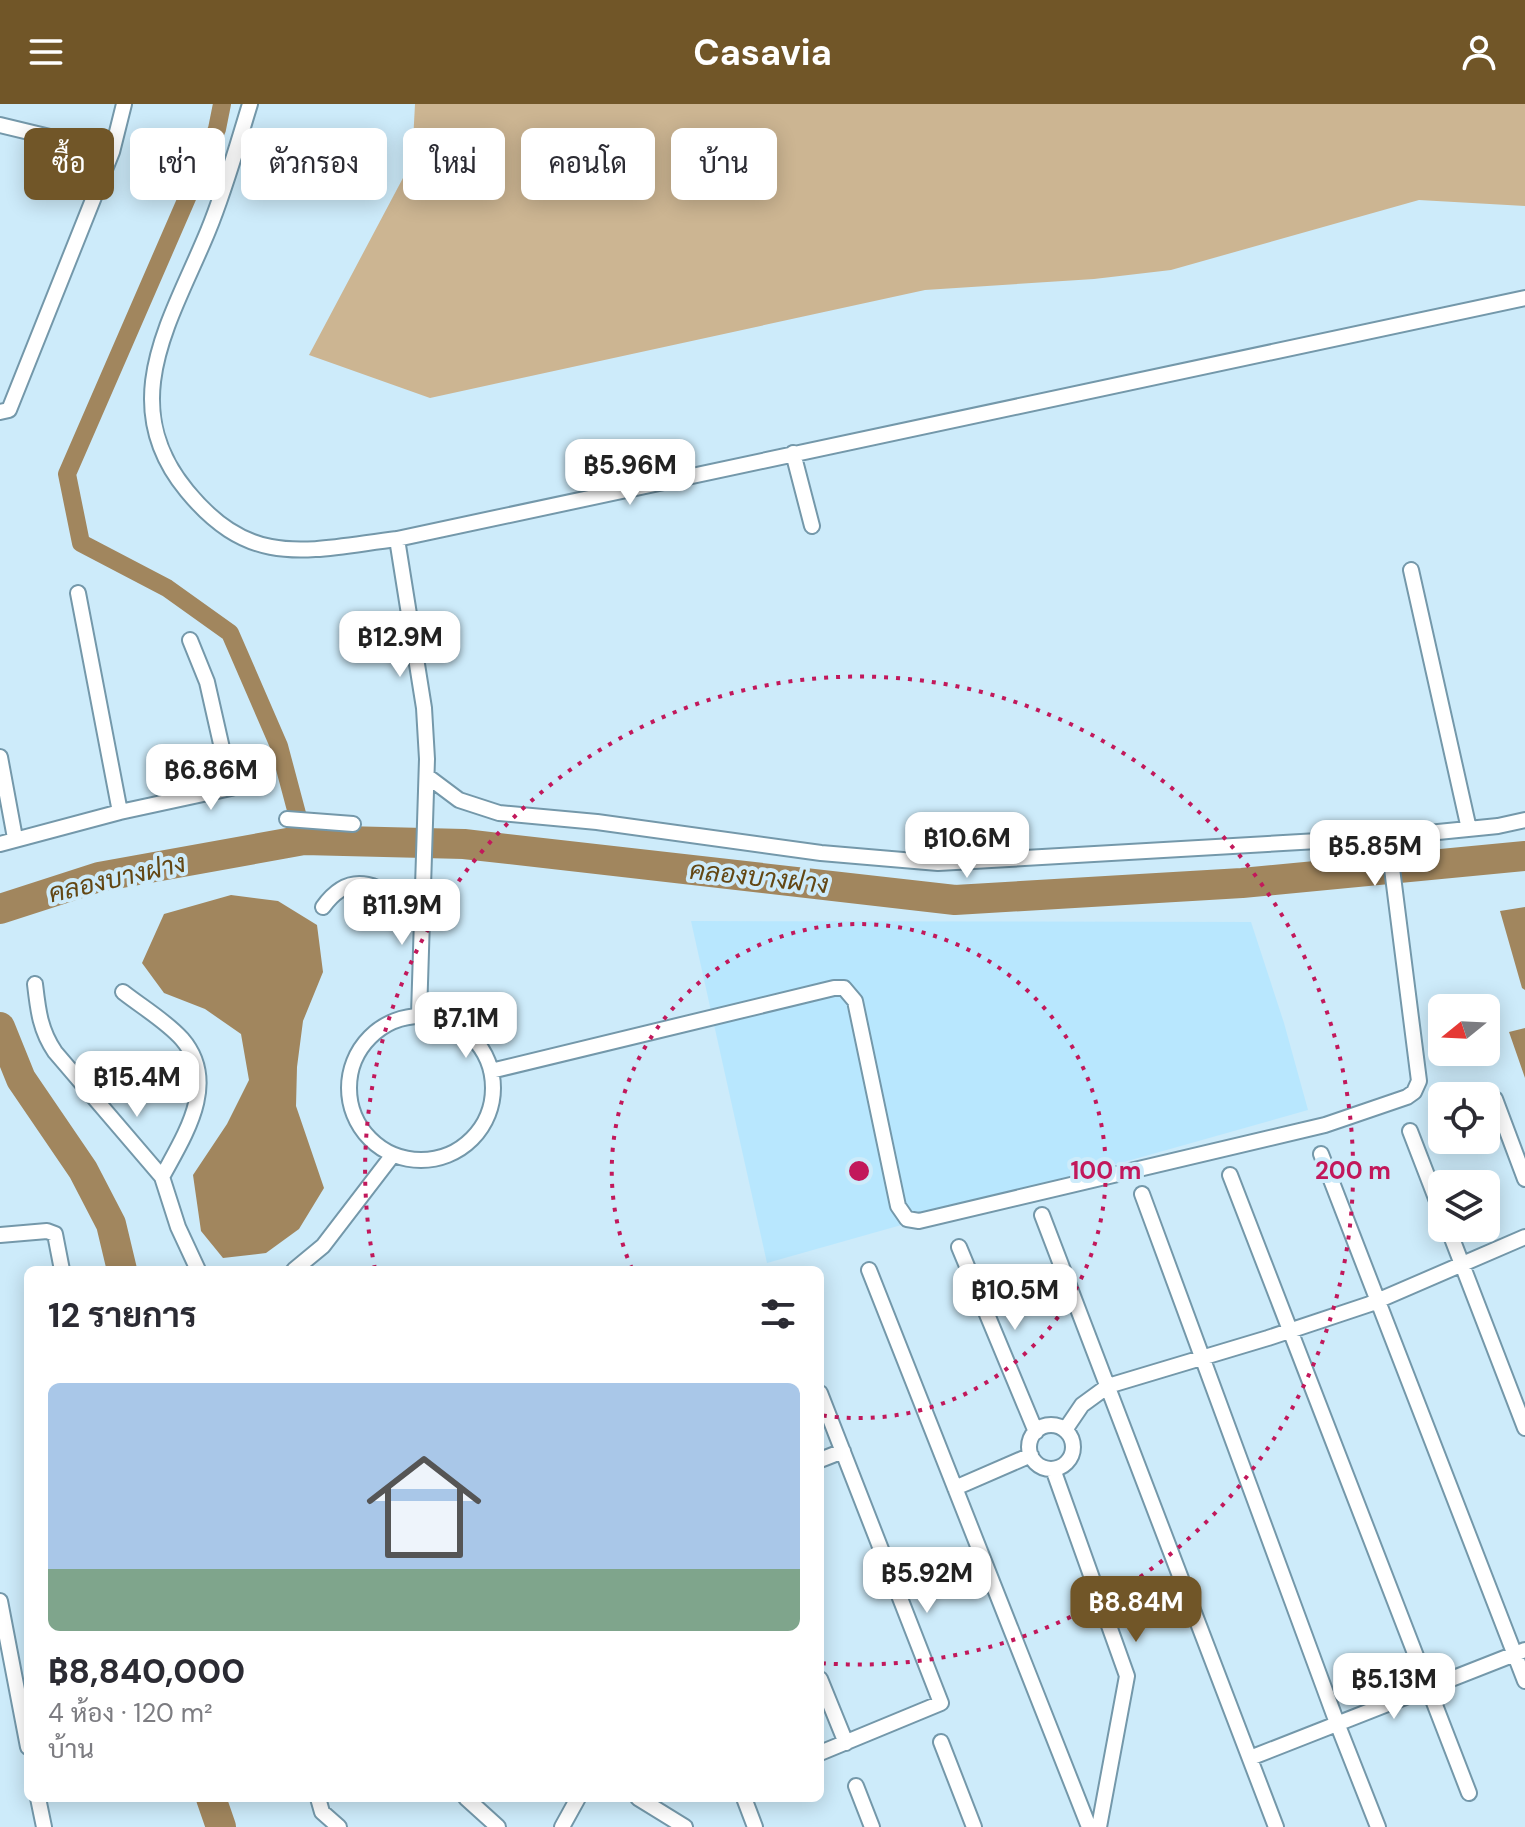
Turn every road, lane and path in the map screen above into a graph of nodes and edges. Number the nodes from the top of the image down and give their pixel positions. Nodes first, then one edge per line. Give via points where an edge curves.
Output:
1 (124, 104) edge
2 (250, 104) edge
3 (0, 125) edge
4 (24, 131) edge
5 (114, 144) edge
6 (93, 200) edge
7 (1525, 298) edge
8 (0, 412) edge
9 (793, 453) junction
10 (812, 526) dead end
11 (397, 539) junction
12 (1411, 570) dead end
13 (78, 593) dead end
14 (190, 640) dead end
15 (0, 757) edge
16 (427, 776) junction
17 (120, 812) junction
18 (287, 819) dead end
19 (1525, 820) edge
20 (353, 824) dead end
21 (1469, 829) junction
22 (1388, 837) junction
23 (15, 838) junction
24 (0, 844) edge
25 (323, 907) dead end
26 (422, 918) junction
27 (35, 984) dead end
28 (123, 992) dead end
29 (419, 1015) junction
30 (491, 1071) junction
31 (1500, 1112) edge
32 (1410, 1131) dead end
33 (1321, 1154) dead end
34 (392, 1156) junction
35 (1230, 1175) dead end
36 (162, 1177) junction
37 (1428, 1178) edge
38 (1525, 1179) edge
39 (1142, 1194) dead end
40 (1042, 1215) dead end
41 (0, 1235) edge
42 (1525, 1237) edge
43 (1453, 1242) edge
44 (959, 1247) dead end
45 (1462, 1264) junction
46 (61, 1266) edge
47 (196, 1266) edge
48 (299, 1266) edge
49 (869, 1270) dead end
50 (1378, 1300) junction
51 (1290, 1331) junction
52 (1203, 1358) junction
53 (1108, 1386) junction
54 (824, 1403) edge
55 (1525, 1428) edge
56 (1065, 1430) junction
57 (1036, 1432) junction
58 (843, 1451) junction
59 (1031, 1455) junction
60 (824, 1458) edge
61 (1053, 1469) junction
62 (955, 1488) junction
63 (0, 1601) edge
64 (1520, 1652) edge
65 (1525, 1681) edge
66 (22, 1682) edge
67 (1428, 1688) junction
68 (824, 1689) edge
69 (24, 1704) edge
70 (1337, 1723) junction
71 (941, 1742) dead end
72 (846, 1743) junction
73 (824, 1751) edge
74 (1250, 1758) junction
75 (856, 1786) dead end
76 (1469, 1793) dead end
77 (39, 1802) edge
78 (319, 1802) edge
79 (470, 1802) edge
80 (576, 1802) edge
81 (644, 1802) edge
82 (746, 1802) edge
83 (44, 1827) edge
84 (339, 1827) edge
85 (498, 1827) edge
86 (562, 1827) edge
87 (685, 1827) edge
88 (755, 1827) edge
89 (872, 1827) edge
90 (974, 1827) edge
91 (1089, 1827) edge
92 (1099, 1827) edge
93 (1276, 1827) edge
94 (1378, 1827) edge

1 - 5 street
2 - 11 street via 218,206 161,338 151,411 160,449 202,509 252,544 297,551
3 - 4 street
6 - 8 street via 9,410
7 - 9 street
9 - 10 street
9 - 11 street
11 - 16 street via 424,708
12 - 21 street
13 - 17 street
14 - 17 street via 207,682 231,788
15 - 23 street
16 - 22 street via 459,800 499,813 903,861
16 - 26 street
17 - 23 street
18 - 20 street
19 - 21 street
21 - 22 street
22 - 30 street via 1419,1081 1407,1097 1325,1125 919,1221 907,1219 898,1206 855,1001 844,988
23 - 24 street
25 - 26 street via 343,886 370,884
26 - 29 street
27 - 36 street via 44,1036
28 - 36 street via 180,1036 196,1062 193,1119
29 - 30 street via 465,1030
29 - 34 street via 378,1029 352,1064 348,1085 359,1127
30 - 34 street via 488,1116 459,1151 437,1160
31 - 38 street
32 - 37 street
33 - 50 street
34 - 48 street via 323,1246
35 - 51 street
36 - 47 street
39 - 52 street
40 - 53 street
41 - 46 street via 55,1234
42 - 45 street
43 - 45 street
44 - 57 street
45 - 50 street
45 - 55 street
49 - 62 street
50 - 51 street
50 - 64 street
51 - 52 street
51 - 67 street
52 - 53 street
52 - 70 street
53 - 56 street via 1082,1405
53 - 74 street
54 - 58 street
56 - 57 street via 1053,1426
56 - 61 street via 1073,1450 1067,1463
57 - 59 street
58 - 60 street
58 - 72 street via 941,1703
59 - 61 street via 1040,1466
59 - 62 street
61 - 92 street via 1127,1676
62 - 91 street
63 - 66 street
64 - 65 street
64 - 67 street
66 - 69 street
67 - 70 street
67 - 76 street
68 - 72 street
70 - 74 street
70 - 94 street
71 - 90 street
72 - 73 street
74 - 93 street
75 - 89 street
77 - 83 street
78 - 84 street
79 - 85 street
80 - 86 street
81 - 87 street
82 - 88 street

